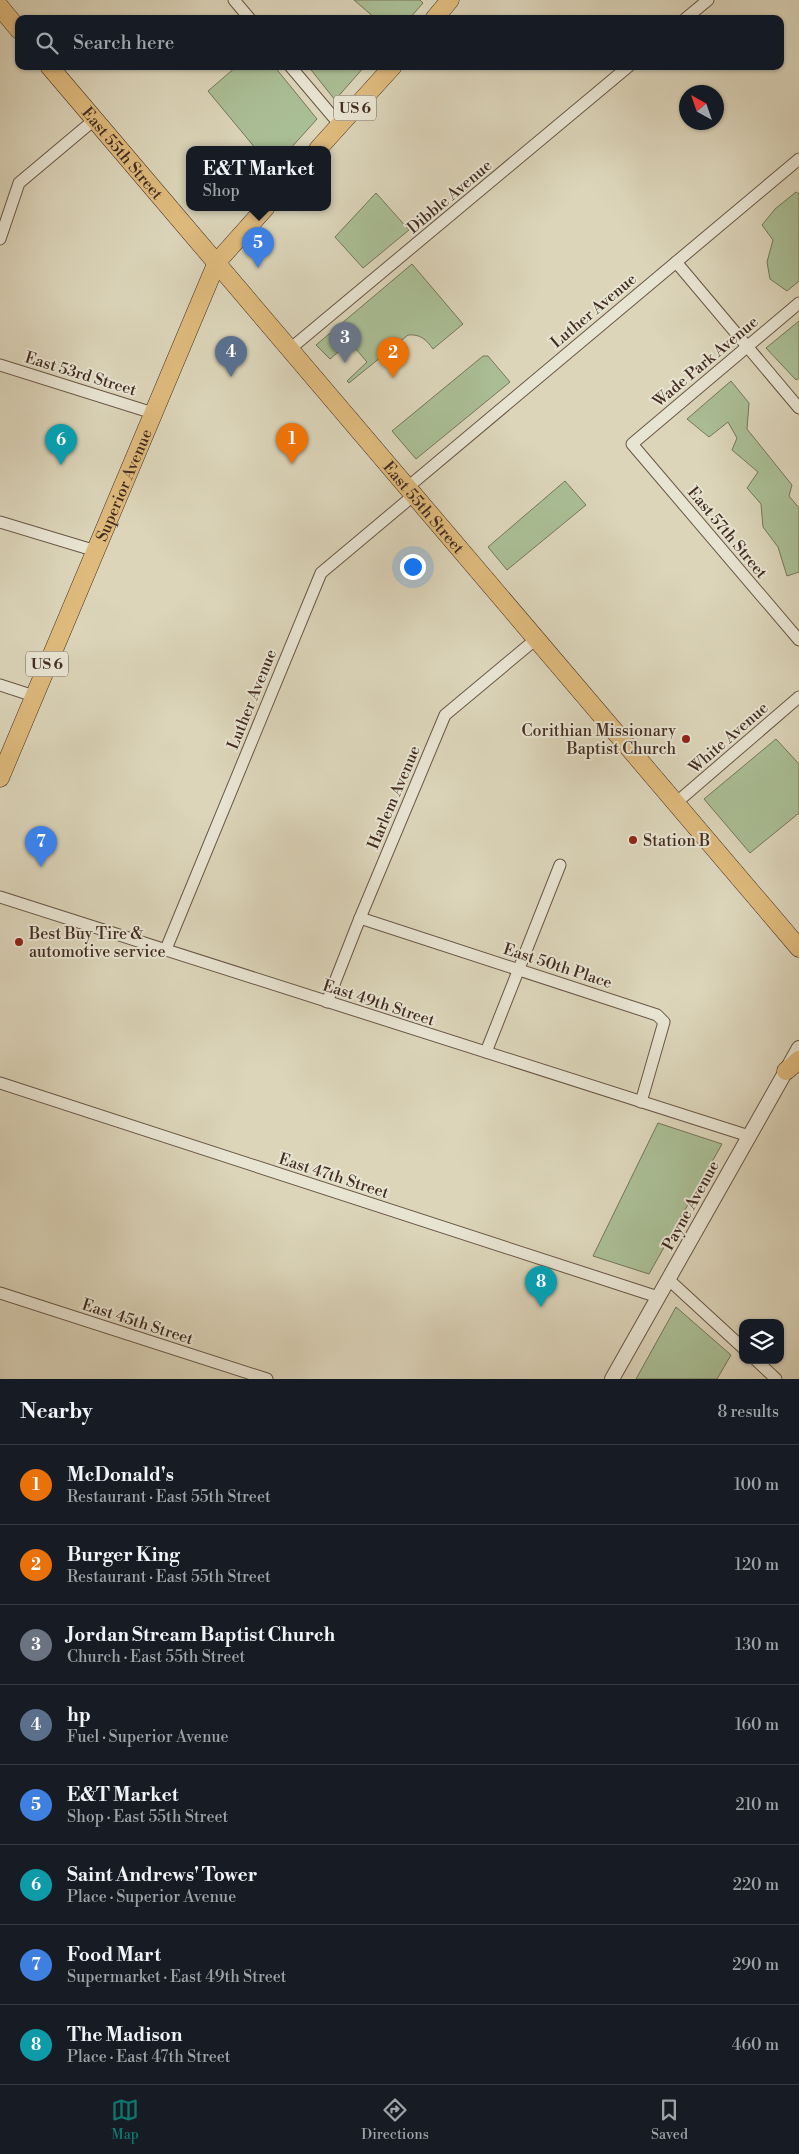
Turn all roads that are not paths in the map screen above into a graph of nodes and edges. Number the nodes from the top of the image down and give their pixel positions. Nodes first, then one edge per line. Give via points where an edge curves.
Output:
1 (234, 0) edge
2 (708, 0) edge
3 (0, 7) edge
4 (247, 15) edge
5 (690, 15) edge
6 (15, 25) edge
7 (53, 70) edge
8 (293, 70) edge
9 (389, 70) edge
10 (624, 70) edge
11 (94, 120) junction
12 (340, 125) junction
13 (321, 146) edge
14 (799, 159) edge
15 (262, 211) edge
16 (0, 240) edge
17 (217, 262) junction
18 (676, 262) junction
19 (799, 303) edge
20 (747, 346) junction
21 (290, 349) junction
22 (0, 365) edge
23 (799, 408) edge
24 (153, 413) junction
25 (632, 444) joint
26 (411, 491) junction
27 (0, 522) edge
28 (96, 551) junction
29 (536, 639) junction
30 (799, 640) edge
31 (0, 685) edge
32 (34, 696) junction
33 (799, 697) edge
34 (0, 778) edge
35 (677, 802) junction
36 (560, 865) dead end
37 (0, 897) edge
38 (360, 918) junction
39 (799, 948) edge
40 (166, 949) junction
41 (517, 968) junction
42 (327, 1002) junction
43 (799, 1048) edge
44 (486, 1052) junction
45 (792, 1065) edge
46 (0, 1083) edge
47 (641, 1102) junction
48 (749, 1136) junction
49 (668, 1279) junction
50 (0, 1293) edge
51 (658, 1298) junction
52 (739, 1344) edge
53 (760, 1364) edge
54 (267, 1379) edge
55 (612, 1379) edge
56 (776, 1379) edge

1 - 4 street
2 - 5 street
3 - 6 main road
7 - 11 main road, East 55th Street
8 - 12 street
9 - 12 main road, US 6
10 - 21 street, Dibble Avenue
11 - 16 street via 19,183
11 - 17 main road, East 55th Street
12 - 13 main road, US 6
14 - 18 street, Luther Avenue
15 - 17 main road, Superior Avenue / US 6
17 - 21 main road, East 55th Street
17 - 24 main road, Superior Avenue / US 6
18 - 20 street
18 - 26 street, Luther Avenue
19 - 20 street, Wade Park Avenue
20 - 23 street
20 - 25 street, Wade Park Avenue
21 - 26 main road, East 55th Street
22 - 24 street, East 53rd Street
24 - 28 main road, Superior Avenue / US 6
25 - 30 street, East 57th Street
26 - 29 main road, East 55th Street
26 - 40 street, Luther Avenue via 321,573
27 - 28 street
28 - 32 main road, Superior Avenue / US 6
29 - 35 main road, East 55th Street
29 - 38 street, Harlem Avenue via 445,715
31 - 32 street
32 - 34 main road, Superior Avenue / US 6
33 - 35 street, White Avenue
35 - 39 main road, East 55th Street
36 - 41 street
37 - 40 street, East 49th Street
38 - 41 street, East 50th Place
38 - 42 street, Harlem Avenue
40 - 42 street, East 49th Street
41 - 44 street
41 - 47 street, East 50th Place via 657,1015 664,1022
42 - 44 street, East 49th Street
43 - 45 street, Payne Avenue
44 - 47 street, East 49th Street
45 - 48 street, Payne Avenue
46 - 51 street, East 47th Street
47 - 48 street, East 49th Street
48 - 49 street, Payne Avenue
49 - 51 street, Payne Avenue
49 - 52 street
50 - 54 street, East 45th Street
51 - 55 street, Payne Avenue
53 - 56 street

